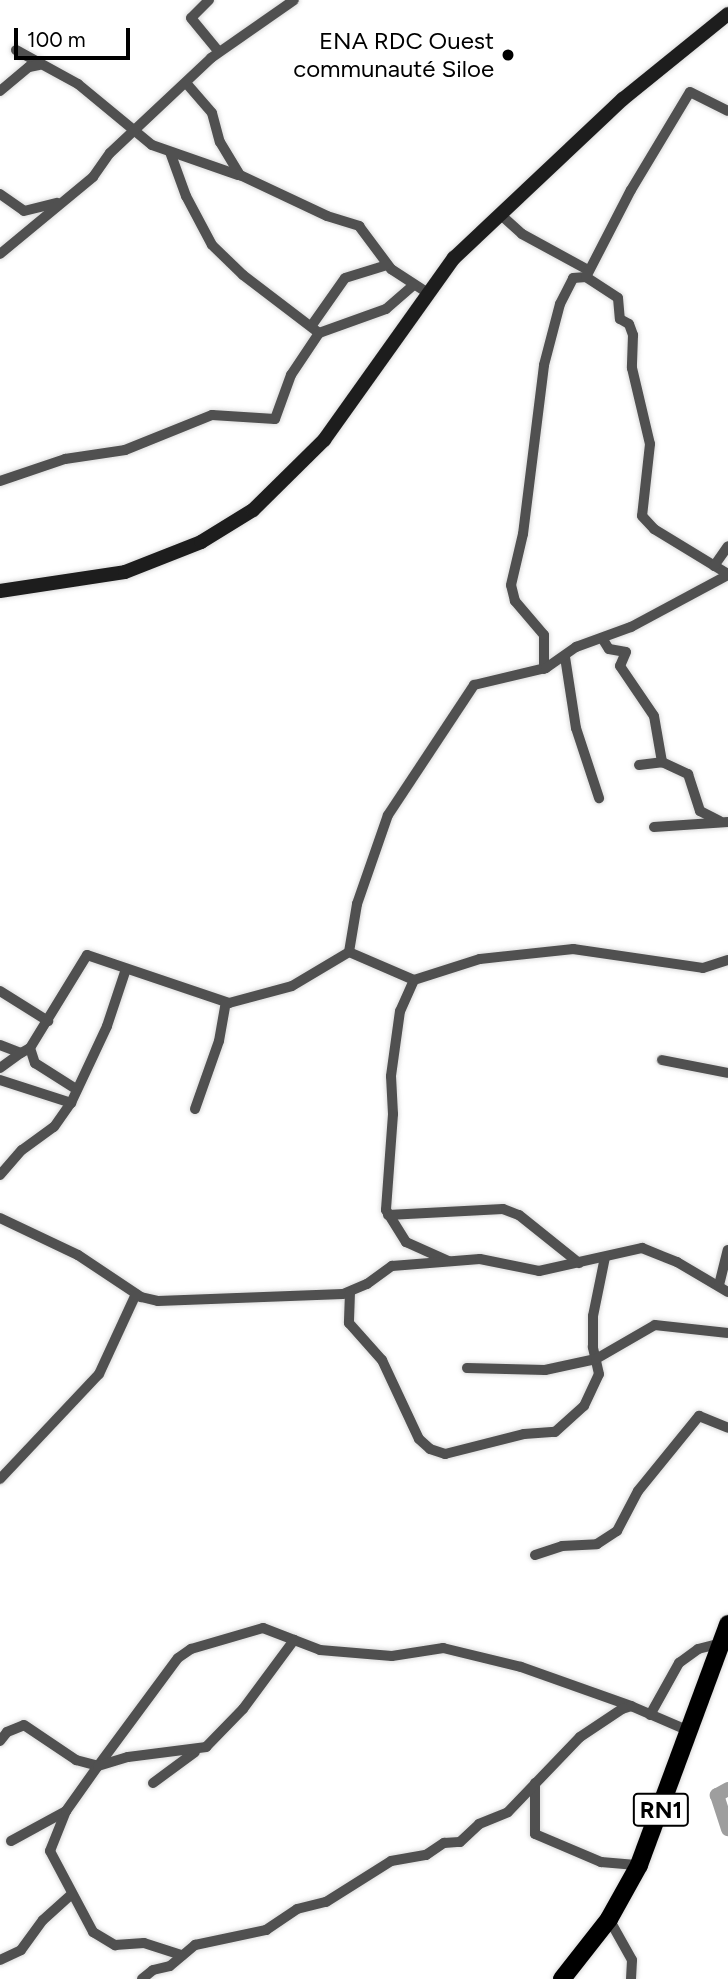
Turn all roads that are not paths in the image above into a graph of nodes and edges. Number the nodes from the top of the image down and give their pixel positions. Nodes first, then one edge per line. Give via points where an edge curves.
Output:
1 (209, 0) edge
2 (295, 0) edge
3 (728, 14) edge
4 (16, 50) dead end
5 (219, 52) junction
6 (39, 65) junction
7 (187, 84) junction
8 (0, 91) edge
9 (728, 111) edge
10 (135, 130) junction
11 (170, 152) junction
12 (240, 175) junction
13 (0, 194) edge
14 (60, 203) junction
15 (500, 215) junction
16 (0, 246) edge
17 (12, 246) junction
18 (0, 254) edge
19 (387, 265) junction
20 (587, 274) junction
21 (414, 285) junction
22 (428, 293) junction
23 (315, 329) junction
24 (0, 481) edge
25 (728, 546) edge
26 (714, 566) junction
27 (728, 575) edge
28 (0, 591) edge
29 (602, 638) junction
30 (565, 657) junction
31 (544, 669) junction
32 (662, 762) junction
33 (639, 765) dead end
34 (599, 798) dead end
35 (724, 822) edge
36 (654, 827) dead end
37 (349, 952) junction
38 (728, 960) edge
39 (126, 969) junction
40 (414, 980) junction
41 (0, 991) edge
42 (226, 1003) junction
43 (48, 1021) junction
44 (0, 1045) edge
45 (26, 1051) junction
46 (662, 1060) dead end
47 (0, 1068) edge
48 (728, 1073) edge
49 (0, 1080) edge
50 (76, 1088) junction
51 (71, 1103) junction
52 (195, 1109) dead end
53 (0, 1175) edge
54 (388, 1215) junction
55 (0, 1218) edge
56 (728, 1250) edge
57 (605, 1257) junction
58 (451, 1262) junction
59 (579, 1264) junction
60 (719, 1285) junction
61 (350, 1292) junction
62 (728, 1292) edge
63 (136, 1294) junction
64 (728, 1333) edge
65 (596, 1359) junction
66 (467, 1368) dead end
67 (728, 1428) edge
68 (0, 1479) edge
69 (536, 1555) dead end
70 (728, 1624) edge
71 (294, 1640) junction
72 (722, 1643) junction
73 (631, 1706) junction
74 (650, 1715) junction
75 (689, 1731) junction
76 (0, 1741) edge
77 (196, 1752) junction
78 (98, 1766) junction
79 (153, 1783) dead end
80 (535, 1783) junction
81 (65, 1811) junction
82 (11, 1841) dead end
83 (639, 1865) junction
84 (72, 1894) junction
85 (609, 1919) junction
86 (181, 1955) junction
87 (0, 1960) edge
88 (142, 1979) edge
89 (562, 1979) edge
90 (631, 1979) edge

1 - 5 street via 191,18
2 - 5 street
3 - 15 main road via 623,99
4 - 6 street
5 - 7 street
6 - 8 street via 29,67
6 - 10 street via 78,83
7 - 10 street
7 - 12 street via 212,113 220,142
9 - 20 street via 690,92
10 - 11 street via 152,145
10 - 14 street via 93,177
11 - 12 street
11 - 23 street via 198,223 218,251 264,293
12 - 19 street via 359,226
13 - 14 street via 24,211
14 - 17 street
15 - 20 street
15 - 22 main road via 454,258
16 - 17 street
17 - 18 street
19 - 21 street
19 - 23 street via 345,278
20 - 26 street via 618,298 620,319 629,324 633,335 632,368 650,444 642,516 654,529
20 - 31 street via 573,278 560,304 544,365 523,534 511,586 516,601 544,635
21 - 22 street
21 - 23 street via 386,309
22 - 28 main road via 324,440 253,510 201,542 125,572
23 - 24 street via 275,419 205,416 125,450 65,459
25 - 26 street
26 - 27 street
27 - 29 street
29 - 30 street via 576,647
29 - 32 street via 611,650 626,652 620,666 654,716
30 - 31 street
30 - 34 street via 576,728
31 - 37 street via 481,682 467,693 388,815 353,916
32 - 33 street
32 - 35 street via 689,775 700,811
35 - 36 street
37 - 40 street
37 - 42 street via 292,986
38 - 40 street via 703,968 573,949 480,959
39 - 42 street
39 - 43 street via 85,955
39 - 50 street via 107,1026
40 - 54 street via 400,1011 391,1076
41 - 43 street
42 - 52 street via 219,1041
43 - 45 street
44 - 45 street
45 - 47 street
45 - 50 street via 35,1063
46 - 48 street
49 - 51 street
50 - 51 street
51 - 53 street via 54,1127 22,1150
54 - 58 street via 406,1242
54 - 59 street via 503,1209 519,1215
55 - 63 street via 85,1259
56 - 60 street
57 - 59 street
57 - 60 street via 649,1250
57 - 65 street via 594,1294
58 - 59 street via 480,1259 531,1272
58 - 61 street via 387,1267
60 - 62 street
61 - 63 street via 158,1301
61 - 65 street via 349,1323 382,1360 419,1439 441,1454 560,1430 592,1394 600,1367
63 - 68 street via 99,1374
64 - 65 street via 655,1325
65 - 66 street via 545,1370
67 - 69 street via 699,1416 638,1491 617,1531 597,1544 562,1546
70 - 72 highway, RN1
71 - 73 street via 320,1650 392,1656 443,1648 521,1667 552,1682 604,1693
71 - 77 street via 243,1709 206,1748
71 - 78 street via 263,1628 185,1653
72 - 74 street via 698,1649 679,1663
72 - 75 highway, RN1
73 - 74 street
73 - 80 street via 580,1737
74 - 75 street
75 - 83 highway, RN1
76 - 78 street via 7,1732 24,1725 76,1760
77 - 78 street via 128,1757
77 - 79 street
78 - 81 street
80 - 83 street via 535,1834 601,1862
80 - 86 street via 502,1817 479,1824 460,1842 444,1843 426,1855 391,1861 330,1900 298,1909 269,1929 198,1944
81 - 82 street
81 - 84 street via 49,1846
83 - 85 highway, RN1
84 - 86 street via 98,1937 115,1945 144,1943
84 - 87 street via 43,1920 21,1950
85 - 89 highway, RN1
85 - 90 street via 632,1960
86 - 88 street

